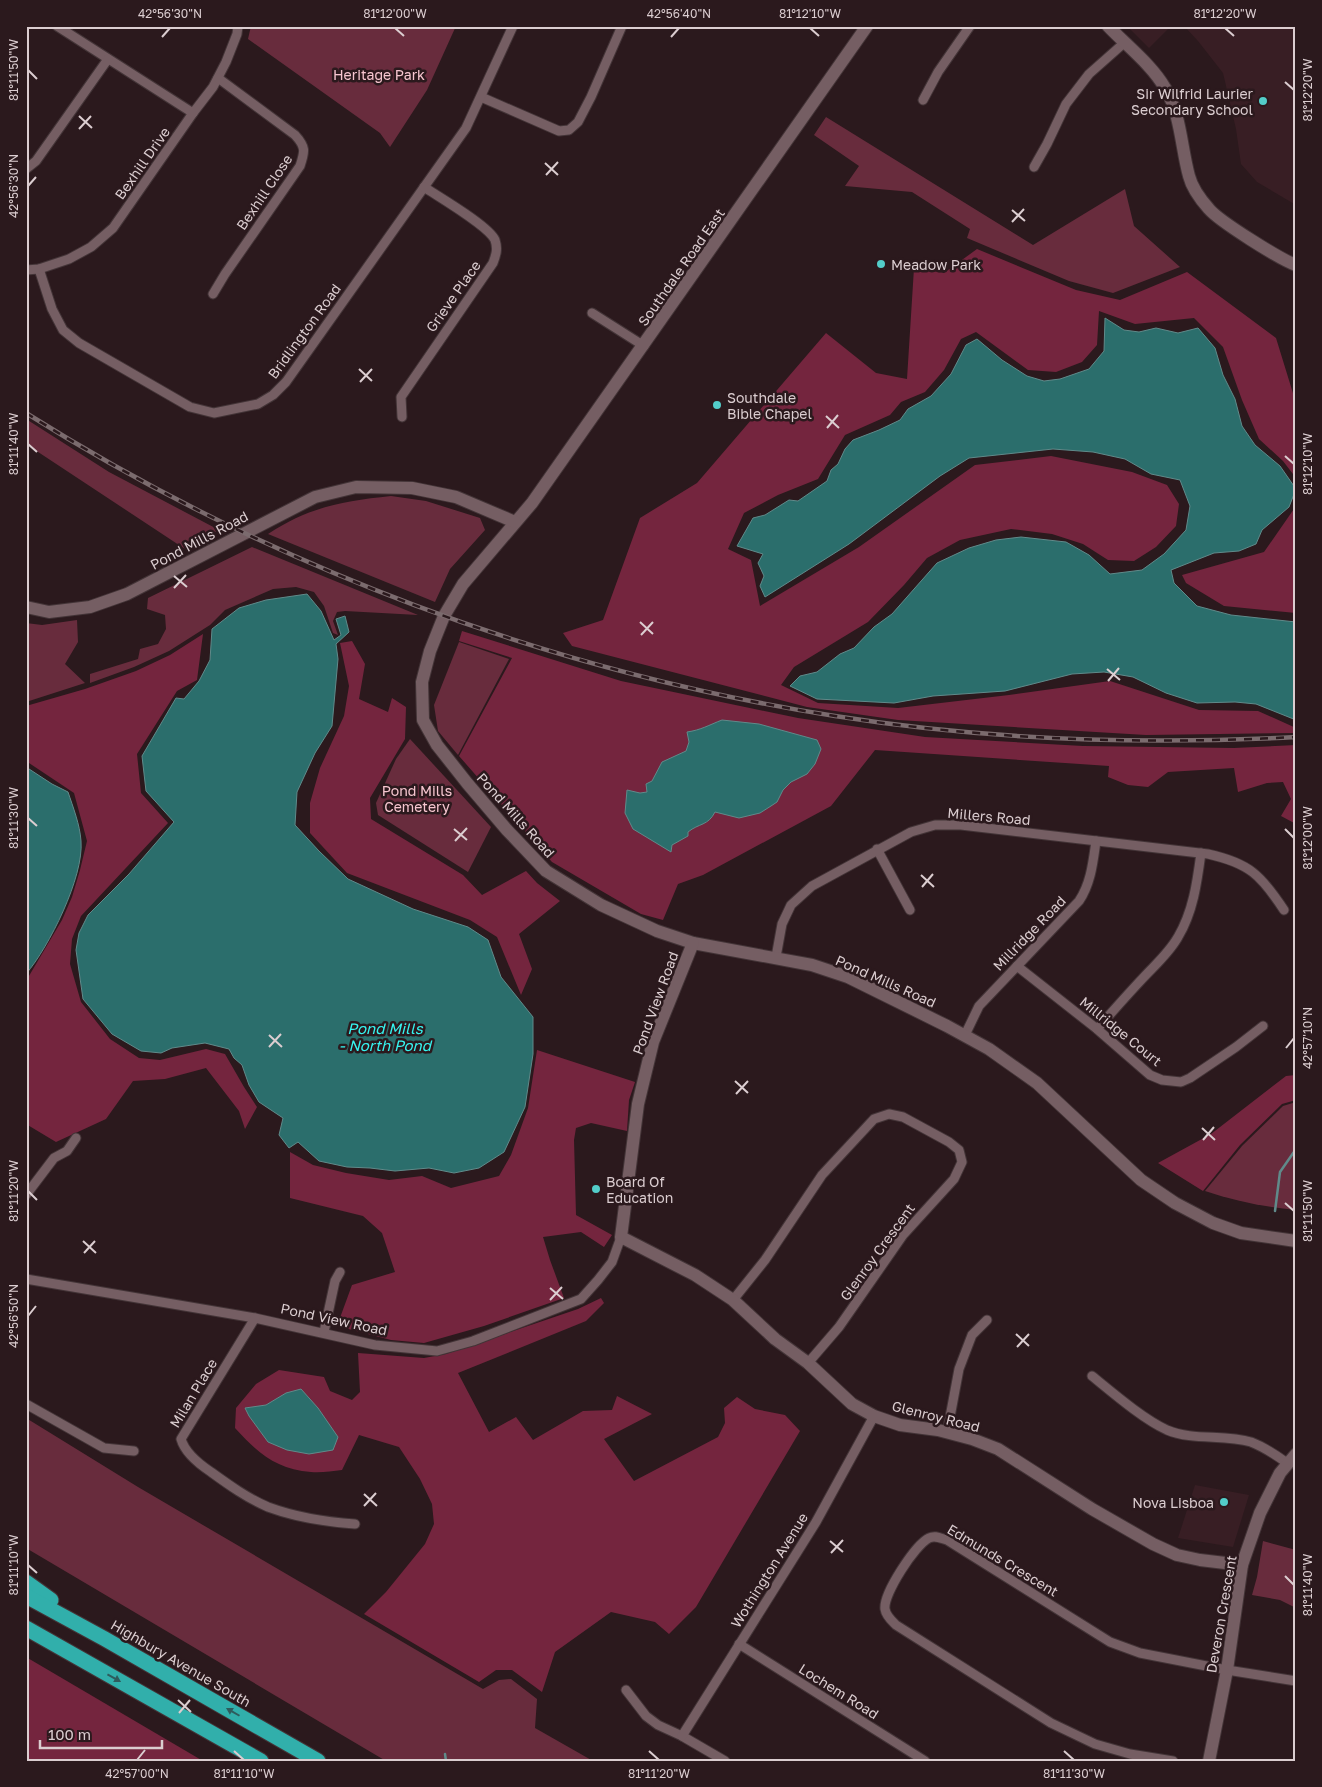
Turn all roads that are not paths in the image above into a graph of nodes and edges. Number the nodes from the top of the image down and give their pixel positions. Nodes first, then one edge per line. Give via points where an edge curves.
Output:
1 (57, 26) edge
2 (238, 26) edge
3 (513, 26) edge
4 (622, 26) edge
5 (867, 26) edge
6 (970, 26) edge
7 (1108, 26) edge
8 (1124, 43) junction
9 (108, 59) junction
10 (218, 78) junction
11 (480, 97) junction
12 (924, 100) dead end
13 (193, 112) junction
14 (1034, 167) dead end
15 (26, 169) edge
16 (424, 187) junction
17 (1296, 265) edge
18 (39, 269) junction
19 (26, 270) edge
20 (213, 294) dead end
21 (592, 313) dead end
22 (644, 346) junction
23 (402, 417) dead end
24 (515, 522) junction
25 (26, 607) edge
26 (1096, 841) junction
27 (877, 850) junction
28 (1201, 853) junction
29 (910, 910) dead end
30 (1284, 910) dead end
31 (693, 943) junction
32 (776, 957) junction
33 (1018, 966) junction
34 (1263, 1026) dead end
35 (1097, 1029) junction
36 (965, 1036) junction
37 (76, 1138) dead end
38 (26, 1195) edge
39 (621, 1238) junction
40 (1296, 1241) edge
41 (340, 1272) dead end
42 (26, 1278) edge
43 (733, 1300) junction
44 (255, 1318) junction
45 (986, 1320) dead end
46 (324, 1332) junction
47 (808, 1363) junction
48 (1092, 1376) dead end
49 (26, 1404) edge
50 (874, 1416) junction
51 (947, 1432) junction
52 (134, 1450) dead end
53 (1292, 1458) edge
54 (355, 1524) dead end
55 (1242, 1565) junction
56 (26, 1582) edge
57 (26, 1596) edge
58 (26, 1628) edge
59 (26, 1634) edge
60 (105, 1639) junction
61 (739, 1644) junction
62 (89, 1665) junction
63 (1227, 1670) junction
64 (1296, 1681) edge
65 (626, 1690) dead end
66 (682, 1736) junction
67 (261, 1761) edge
68 (318, 1761) edge
69 (725, 1761) edge
70 (925, 1761) edge
71 (1173, 1761) edge
72 (1209, 1761) edge

1 - 9 street
2 - 10 street, Bexhill Drive
3 - 11 street, Bridlington Road
4 - 11 street via 578,122 569,130 559,131
5 - 22 main road, Southdale Road East
6 - 12 street via 938,72
7 - 8 main road
8 - 14 street via 1089,74 1066,104
8 - 17 main road via 1165,87 1175,107 1190,178 1210,210 1239,232
9 - 13 street
9 - 15 street via 36,161
10 - 13 street, Bexhill Drive
10 - 20 street, Bexhill Close via 295,135 303,144 305,153 300,166
11 - 16 street, Bridlington Road via 466,128
13 - 18 street, Bexhill Drive via 113,228 91,247
16 - 18 street, Bridlington Road via 286,382 258,404 233,411 214,413 190,407 79,343 63,330 52,310
16 - 23 street, Grieve Place via 482,227 494,238 497,250 493,263 401,396
18 - 19 street, Bexhill Drive
21 - 22 street
22 - 24 main road, Southdale Road East
24 - 25 main road, Pond Mills Road via 456,497 412,488 356,487 315,497 127,594 90,606 49,612
24 - 31 main road, Pond Mills Road via 463,584 444,616 422,682 423,720 437,745 467,784 546,870 601,905 657,931
26 - 27 street, Millers Road via 961,825 935,825 911,832
26 - 28 street, Millers Road
26 - 33 street, Millridge Road via 1086,890
27 - 29 street
27 - 32 street, Millers Road via 812,886 791,905 782,924
28 - 30 street, Millers Road via 1230,859 1252,870 1271,889
28 - 35 street via 1197,887 1178,938
31 - 32 main road, Pond Mills Road
31 - 39 main road, Pond View Road via 653,1042 638,1104
32 - 36 main road, Pond Mills Road via 848,977
33 - 35 street, Millridge Court
33 - 36 street, Millridge Road via 979,1006
34 - 35 street, Millridge Court via 1181,1082 1150,1075
36 - 40 main road, Pond Mills Road via 1037,1083 1141,1180 1175,1203 1241,1233
37 - 38 street via 67,1151 54,1158
39 - 43 main road, Glenroy Road via 695,1276
39 - 46 street, Pond View Road via 612,1262 581,1299 473,1341 437,1351 375,1345
41 - 46 street via 335,1281
42 - 44 street, Pond View Road
43 - 47 main road, Glenroy Road
43 - 47 street, Glenroy Crescent via 765,1260 822,1176 874,1119 889,1114 903,1117 959,1150 962,1162 954,1179 903,1235 854,1306
44 - 46 street, Pond View Road
44 - 54 street, Milan Place via 181,1439 184,1448 237,1491 267,1506 335,1523
45 - 51 street via 972,1335 959,1369
47 - 50 main road, Glenroy Road via 852,1404
48 - 53 street via 1168,1430 1249,1442
49 - 52 street via 104,1448
50 - 51 main road, Glenroy Road via 900,1425
50 - 61 street, Wothington Avenue via 816,1522
51 - 55 main road, Glenroy Road via 998,1449 1092,1509 1177,1555
53 - 55 main road, Deveron Crescent via 1280,1473 1260,1513
55 - 63 main road, Deveron Crescent
56 - 60 highway
57 - 60 highway, Highbury Avenue South
58 - 62 highway
59 - 62 highway
68 -> 60 highway, Highbury Avenue South
61 - 66 street, Wothington Avenue
61 - 70 street, Lochem Road
62 -> 67 highway
63 - 64 street
63 - 71 street, Edmunds Crescent via 1140,1653 1110,1642 959,1546 936,1536 923,1542 916,1550 889,1592 885,1610 896,1625 1051,1722 1095,1744
63 - 72 main road, Deveron Crescent
65 - 66 street via 646,1716
66 - 69 street

